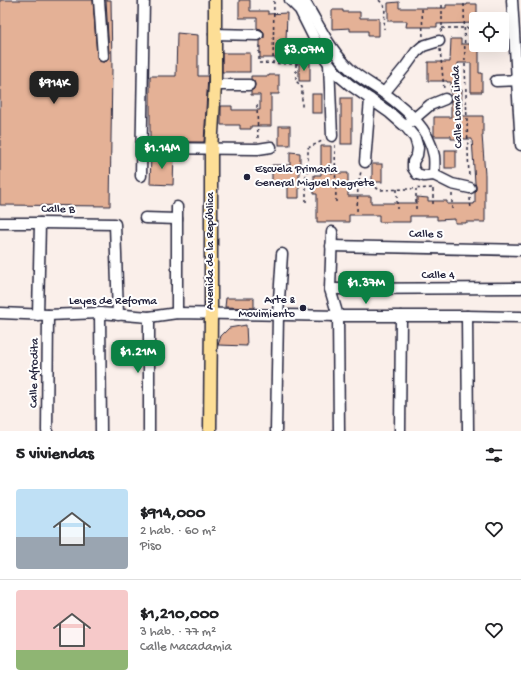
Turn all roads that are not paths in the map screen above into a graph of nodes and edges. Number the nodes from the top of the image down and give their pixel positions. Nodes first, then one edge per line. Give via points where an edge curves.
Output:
1 (99, 0) edge
2 (144, 0) edge
3 (215, 0) edge
4 (290, 0) edge
5 (512, 0) edge
6 (305, 4) edge
7 (214, 34) junction
8 (258, 34) road end
9 (439, 41) road end
10 (103, 56) dead end
11 (329, 64) junction
12 (519, 80) edge
13 (496, 81) dead end
14 (215, 85) junction
15 (249, 85) dead end
16 (384, 93) junction
17 (370, 99) junction
18 (445, 99) road end
19 (414, 118) junction
20 (406, 127) junction
21 (332, 136) road end
22 (521, 145) edge
23 (271, 147) dead end
24 (142, 148) junction
25 (211, 149) junction
26 (366, 162) road end
27 (434, 175) junction
28 (141, 176) dead end
29 (470, 188) road end
30 (177, 207) dead end
31 (145, 218) dead end
32 (177, 218) junction
33 (0, 223) edge
34 (40, 223) junction
35 (332, 232) dead end
36 (331, 246) junction
37 (521, 250) edge
38 (282, 254) dead end
39 (521, 288) edge
40 (330, 289) junction
41 (0, 313) edge
42 (100, 313) junction
43 (118, 314) junction
44 (176, 314) junction
45 (212, 314) junction
46 (43, 315) junction
47 (278, 315) junction
48 (338, 316) junction
49 (401, 316) junction
50 (467, 316) junction
51 (149, 317) junction
52 (521, 317) edge
53 (47, 431) edge
54 (101, 431) edge
55 (149, 431) edge
56 (210, 431) edge
57 (276, 431) edge
58 (339, 431) edge
59 (400, 431) edge
60 (468, 431) edge

1 - 10 street
2 - 24 street
3 - 7 main road, Avenida de la República
4 - 6 street
5 - 12 street
6 - 11 street via 322,54
6 - 16 street via 332,49 352,70
7 - 8 street
7 - 14 main road, Avenida de la República
9 - 16 street via 423,46 416,52
11 - 17 street via 338,75
11 - 21 street
12 - 13 street
12 - 22 street
14 - 15 street
14 - 25 main road, Avenida de la República
16 - 19 street
17 - 20 street via 390,112
17 - 26 street
18 - 19 street via 430,105
19 - 20 street
19 - 27 street via 425,131 431,145
20 - 27 street via 415,138 418,148 413,168 417,174
23 - 25 street
24 - 25 street
24 - 28 street
25 - 45 main road, Avenida de la República
27 - 29 street via 452,184
30 - 32 street
31 - 32 street
32 - 44 street
33 - 34 street, Calle B
34 - 43 street, Calle B via 115,224
34 - 46 street, Calle Afrodita
35 - 36 street
36 - 37 street, Calle 5
36 - 40 street
38 - 47 street
39 - 40 street, Calle 4
40 - 48 street
41 - 46 street, Leyes de Reforma
42 - 43 street, Leyes de Reforma
42 - 46 street, Leyes de Reforma
42 - 54 street
43 - 51 street, Leyes de Reforma
44 - 45 street, Leyes de Reforma
44 - 51 street, Leyes de Reforma
45 - 47 street, Leyes de Reforma
45 - 56 main road, Avenida de la República
46 - 53 street, Calle Afrodita
47 - 48 street, Leyes de Reforma
47 - 57 street
48 - 49 street, Leyes de Reforma
48 - 58 street
49 - 50 street, Leyes de Reforma
49 - 59 street
50 - 52 street, Leyes de Reforma
50 - 60 street
51 - 55 street

